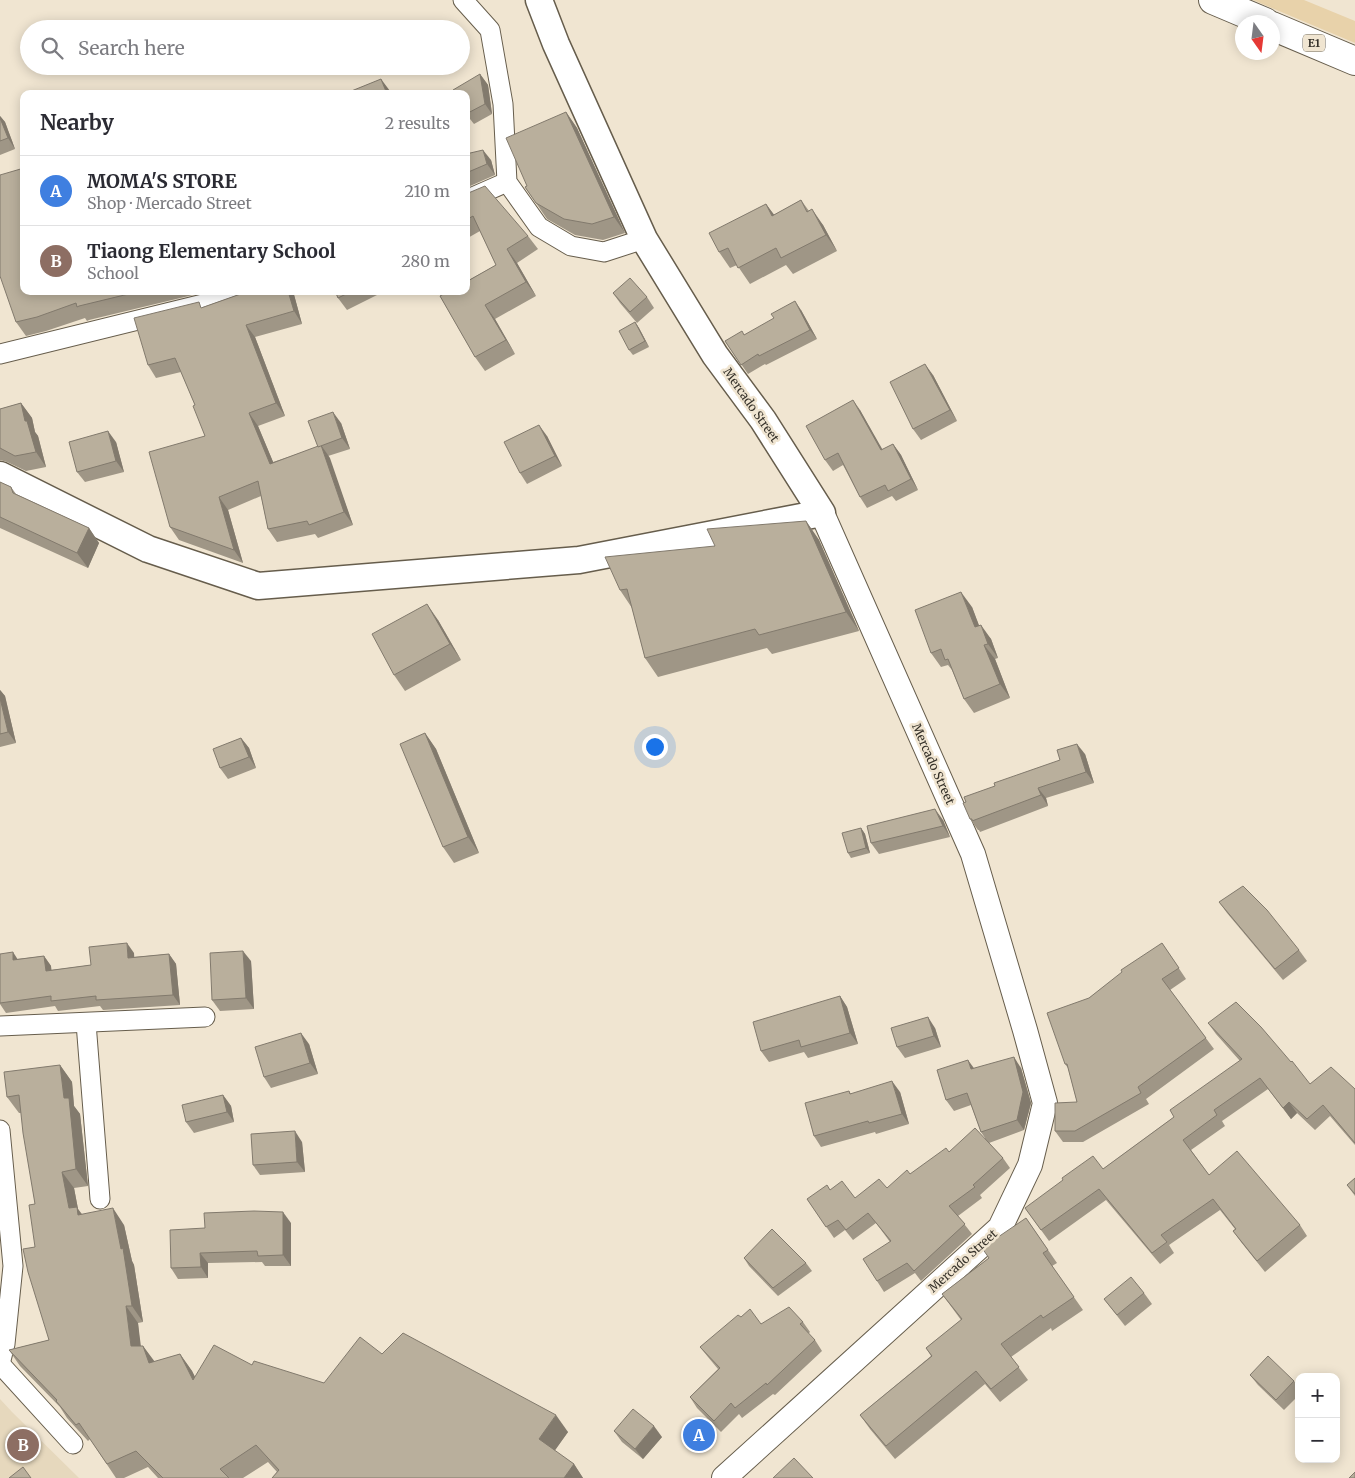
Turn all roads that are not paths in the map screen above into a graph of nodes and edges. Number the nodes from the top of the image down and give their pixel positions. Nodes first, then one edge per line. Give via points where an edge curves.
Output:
1 (463, 0) edge
2 (539, 0) edge
3 (1213, 0) edge
4 (1249, 15) edge
5 (1280, 29) edge
6 (1355, 61) edge
7 (507, 182) junction
8 (470, 198) edge
9 (644, 239) junction
10 (240, 295) edge
11 (0, 354) edge
12 (0, 475) edge
13 (822, 513) junction
14 (205, 1017) dead end
15 (86, 1023) junction
16 (0, 1026) edge
17 (0, 1130) edge
18 (100, 1199) dead end
19 (0, 1364) edge
20 (73, 1444) dead end
21 (724, 1478) edge

1 - 7 street via 490,30 503,104
2 - 9 main road, Mercado Street
3 - 4 highway
5 - 6 highway, E1
7 - 8 street
7 - 9 street via 539,227 571,246 604,252
9 - 13 main road, Mercado Street via 715,355 763,420
10 - 11 street
12 - 13 main road via 148,549 258,586 579,560
13 - 21 street, Mercado Street via 973,854 1045,1103 1030,1165 1000,1228
14 - 15 street
15 - 16 street
15 - 18 street
17 - 19 street via 13,1266
19 - 20 street

